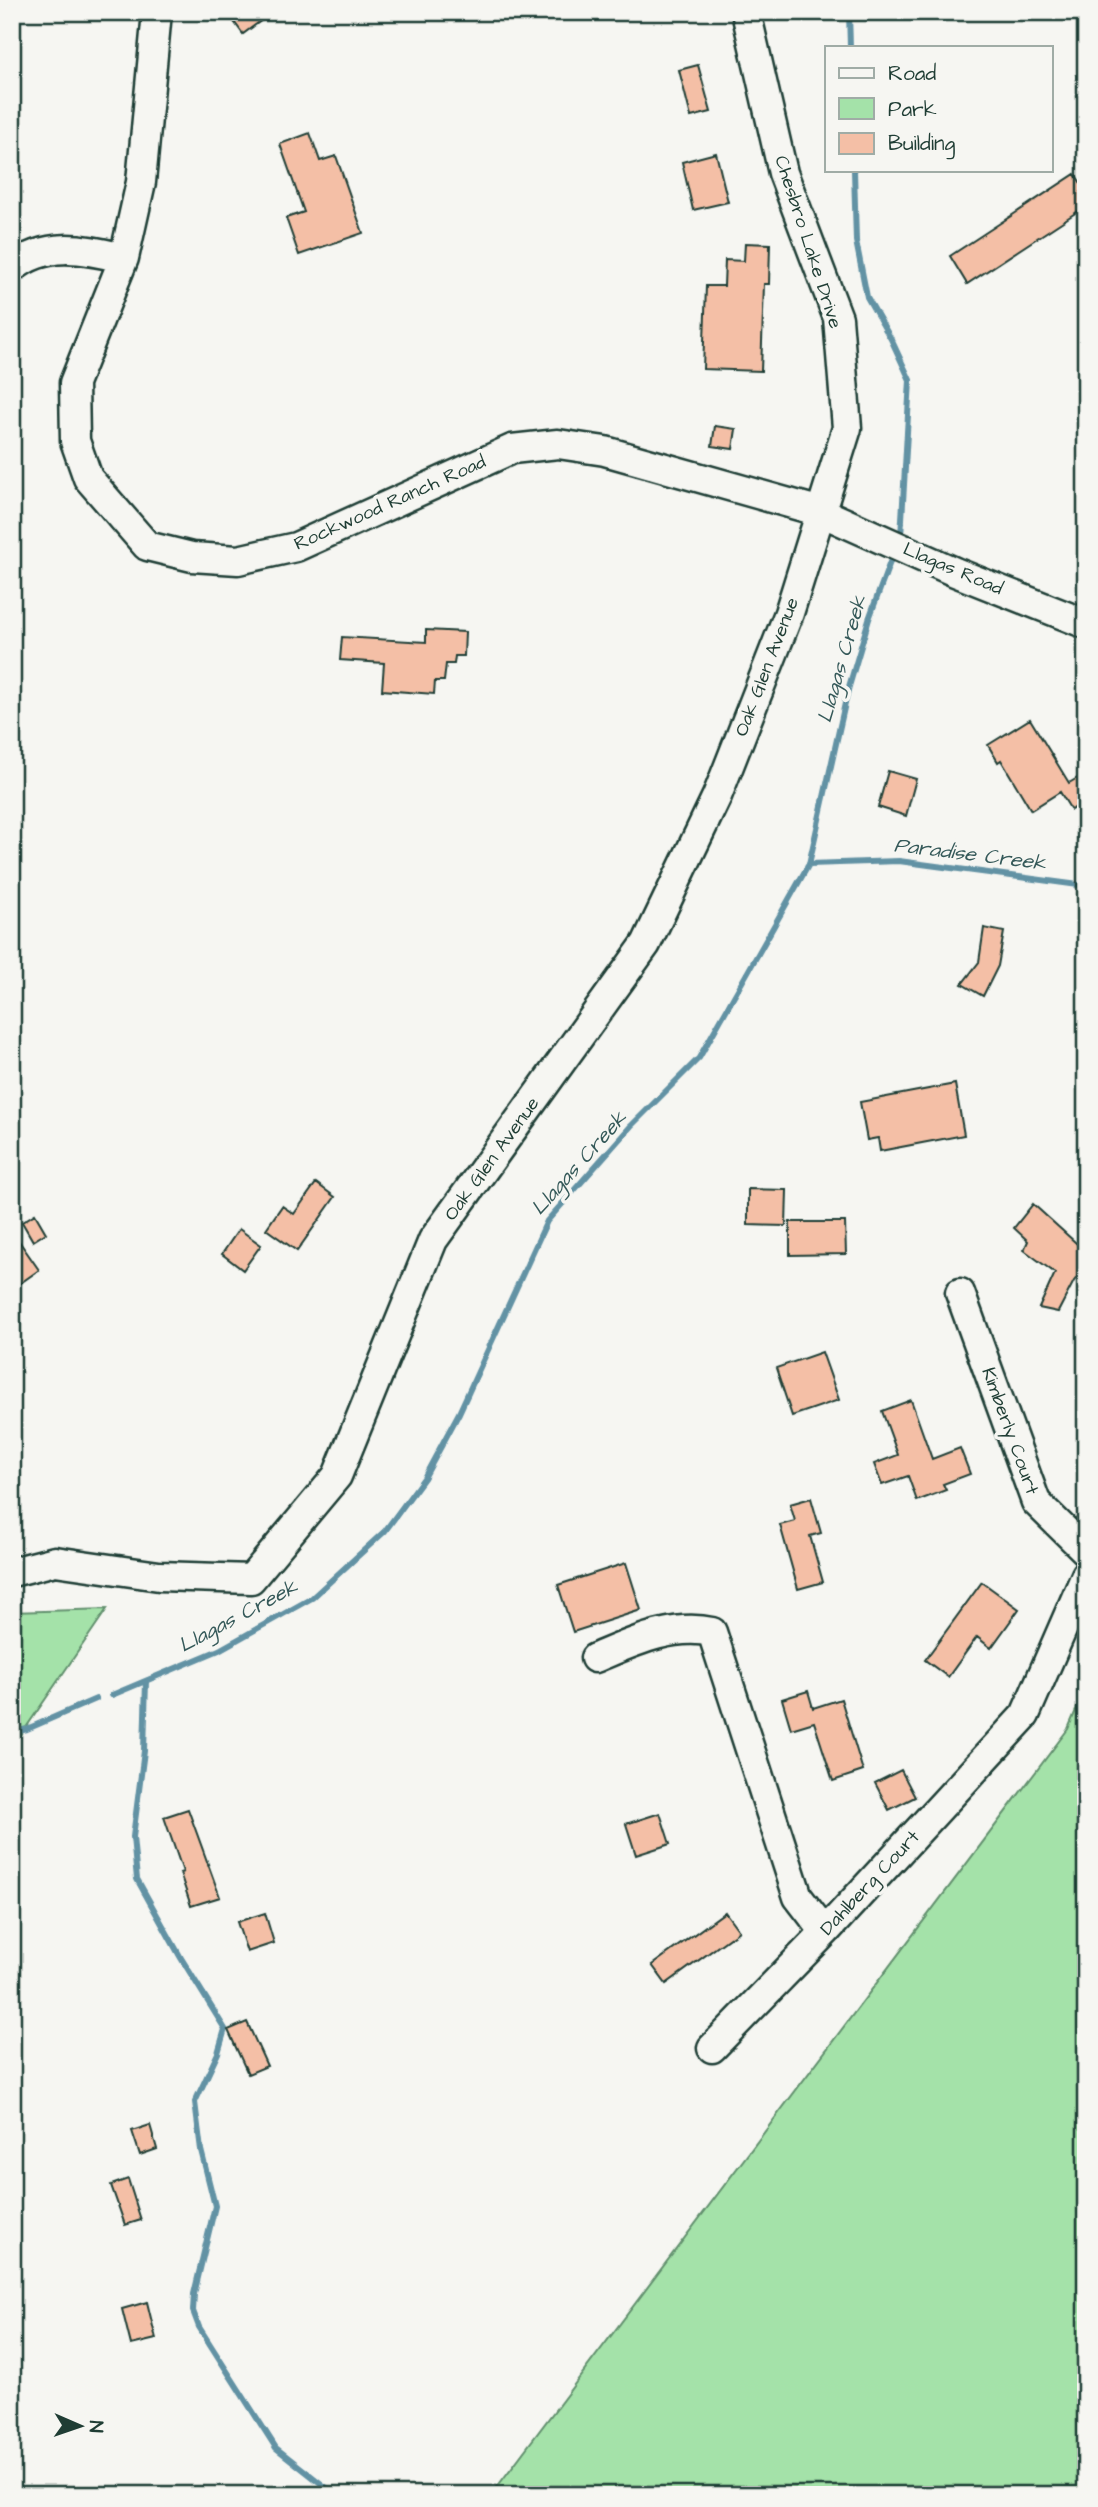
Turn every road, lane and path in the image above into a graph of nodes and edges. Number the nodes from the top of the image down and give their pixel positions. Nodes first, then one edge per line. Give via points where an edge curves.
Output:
1 (157, 12) edge
2 (746, 12) edge
3 (124, 258) junction
4 (12, 268) edge
5 (821, 512) junction
6 (1086, 624) edge
7 (960, 1293) dead end
8 (1086, 1551) edge
9 (12, 1572) edge
10 (1086, 1575) edge
11 (595, 1658) dead end
12 (825, 1932) junction
13 (712, 2048) dead end

1 - 3 street, Rockwood Ranch Road via 141,182
2 - 5 street, Chesbro Lake Drive via 783,173 838,318 847,428
3 - 4 street via 92,251 46,250
3 - 5 street, Rockwood Ranch Road via 74,383 75,441 88,478 147,545 192,557 238,560 296,547 512,449 558,444 605,451
5 - 6 street, Llagas Road
5 - 9 street, Oak Glen Avenue via 789,613 717,796 646,944 433,1240 337,1476 251,1580 159,1576 55,1561
7 - 8 street, Kimberly Court via 1036,1502
10 - 12 street, Dahlberg Court via 1026,1715
11 - 12 street via 644,1638 693,1628 712,1632 799,1897
12 - 13 street, Dahlberg Court

